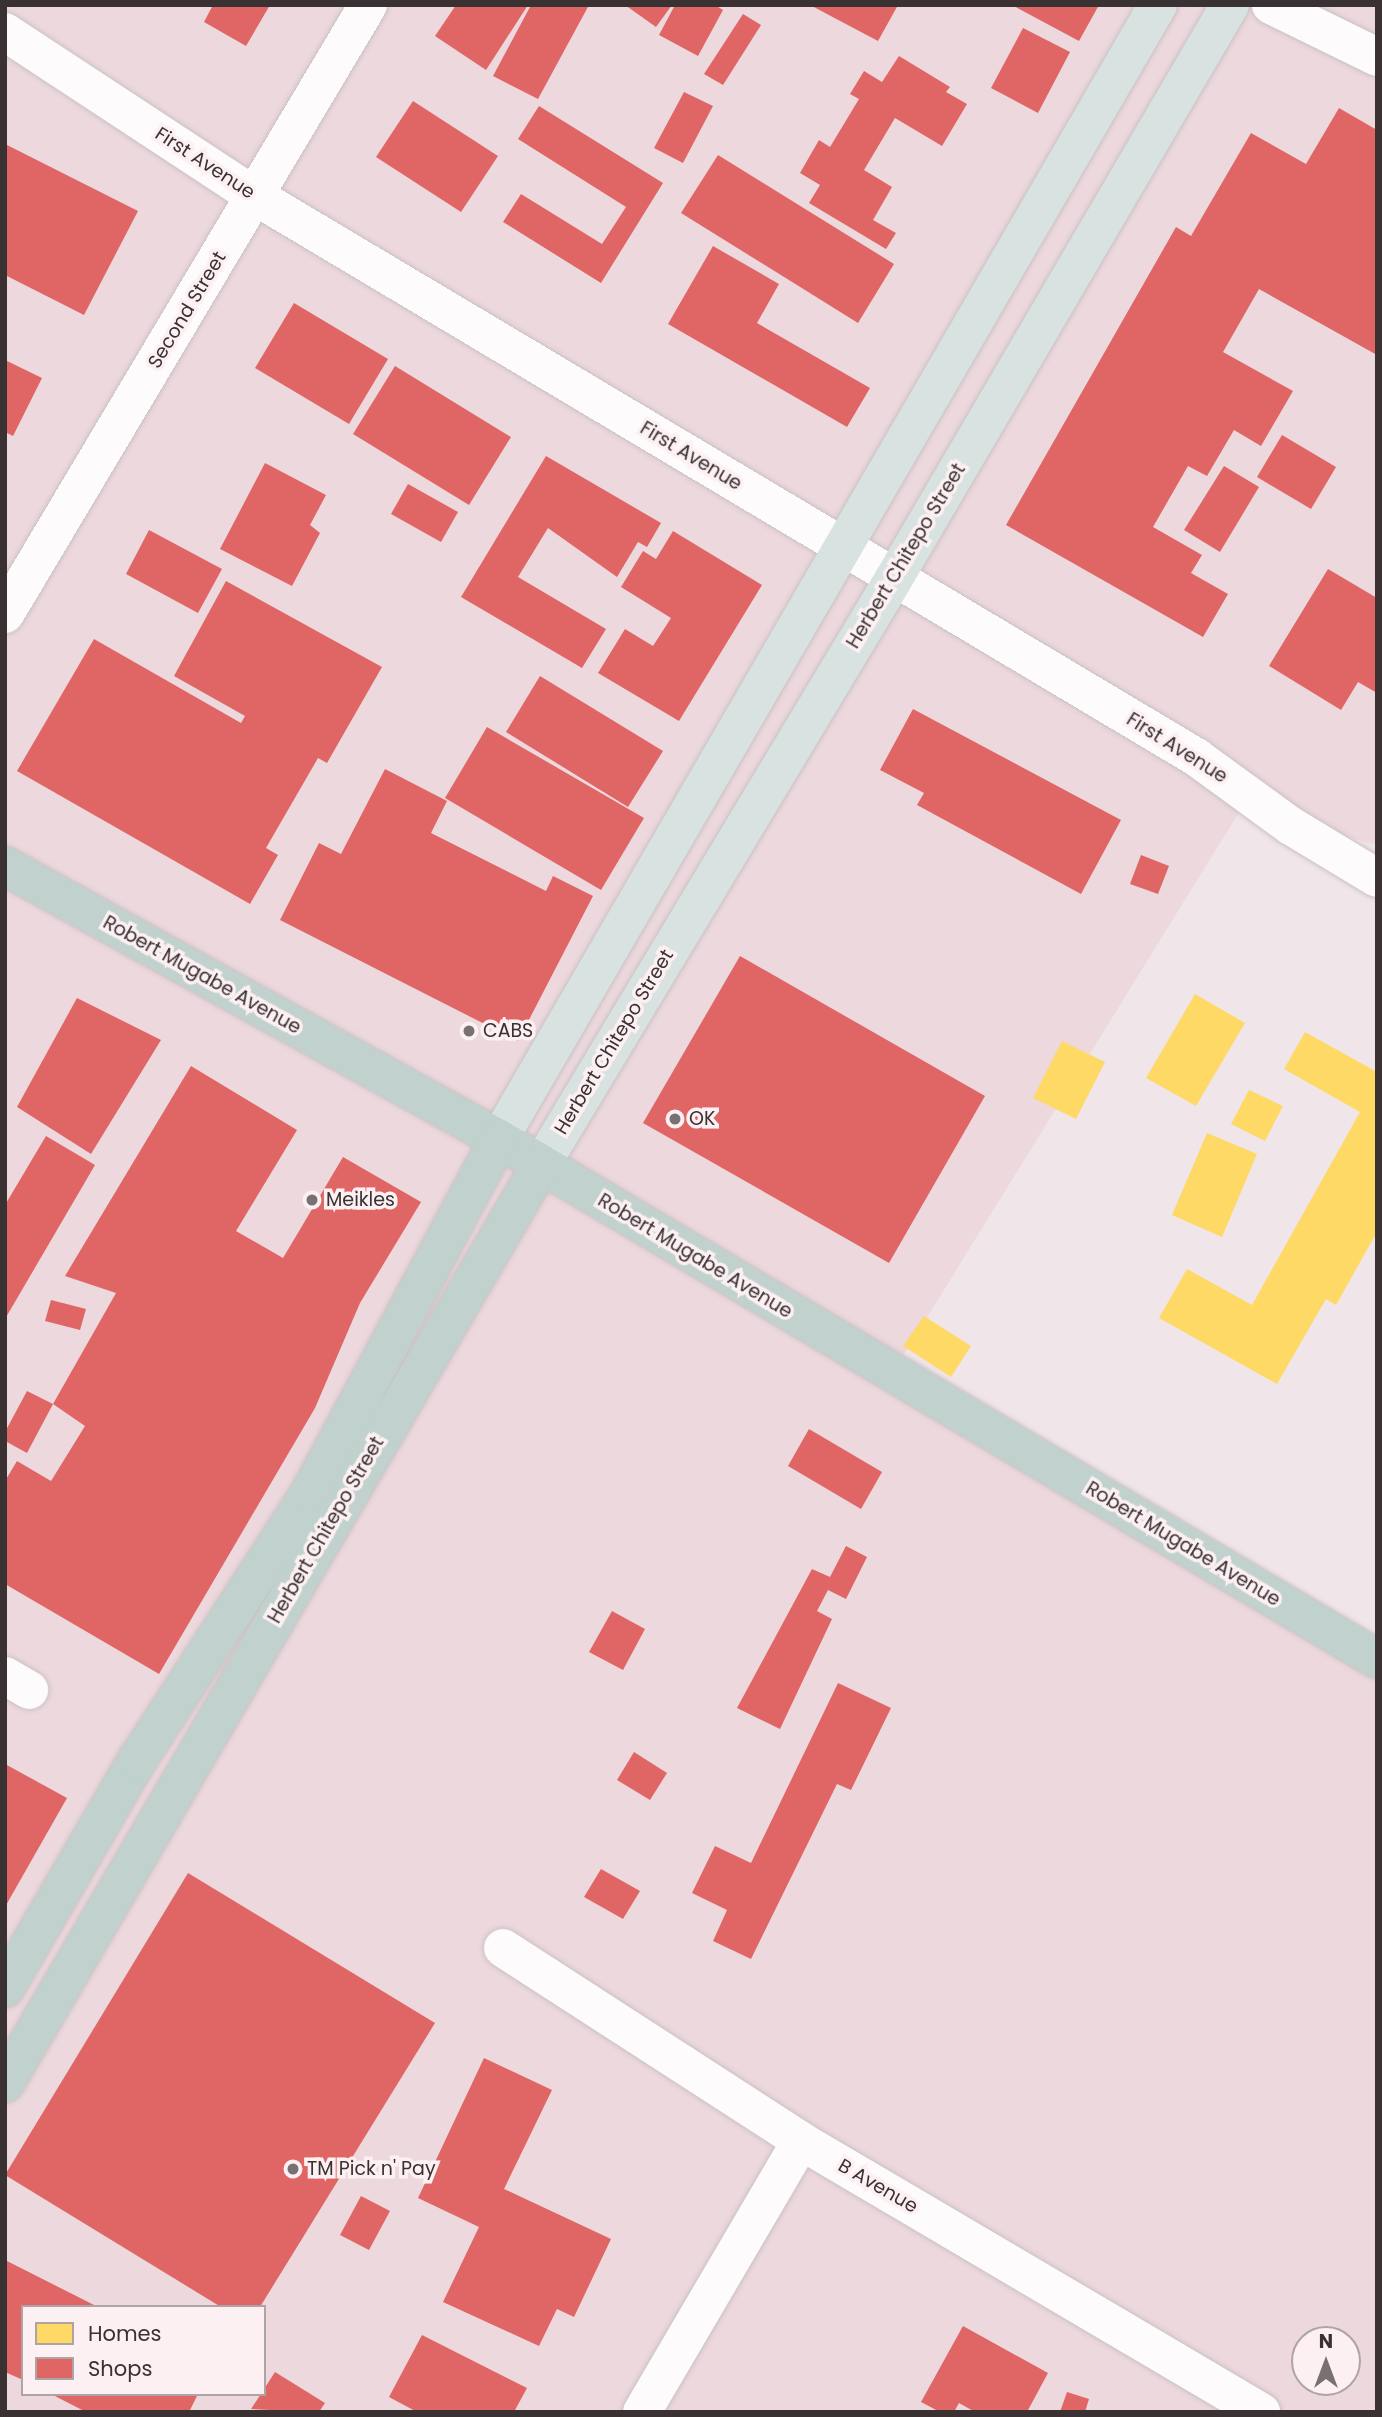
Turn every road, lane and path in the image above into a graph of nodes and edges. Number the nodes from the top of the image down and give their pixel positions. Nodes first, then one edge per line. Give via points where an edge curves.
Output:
1 (369, 5) edge
2 (1158, 5) edge
3 (1230, 5) edge
4 (1271, 5) edge
5 (5, 32) edge
6 (1377, 57) edge
7 (255, 195) junction
8 (841, 546) junction
9 (893, 580) junction
10 (5, 614) edge
11 (5, 866) edge
12 (1377, 878) edge
13 (499, 1139) junction
14 (541, 1165) junction
15 (1377, 1659) edge
16 (503, 1948) dead end
17 (5, 1988) edge
18 (5, 2083) edge
19 (801, 2141) junction
20 (642, 2412) edge
21 (1261, 2412) edge

1 - 7 street, Second Street
2 - 8 main road, Herbert Chitepo Street
3 - 9 main road, Herbert Chitepo Street
4 - 6 street
5 - 7 street, First Avenue
7 - 8 street, First Avenue
7 - 10 street, Second Street
8 - 9 street, First Avenue
8 - 13 main road, Herbert Chitepo Street
9 - 12 street, First Avenue via 1196,757 1291,826
9 - 14 main road, Herbert Chitepo Street
11 - 13 highway, Robert Mugabe Avenue
13 - 14 highway, Robert Mugabe Avenue
13 - 17 highway, Herbert Chitepo Street via 310,1493 138,1759
14 - 15 highway, Robert Mugabe Avenue
14 - 18 highway, Herbert Chitepo Street
16 - 19 street, B Avenue
19 - 20 street
19 - 21 street, B Avenue

